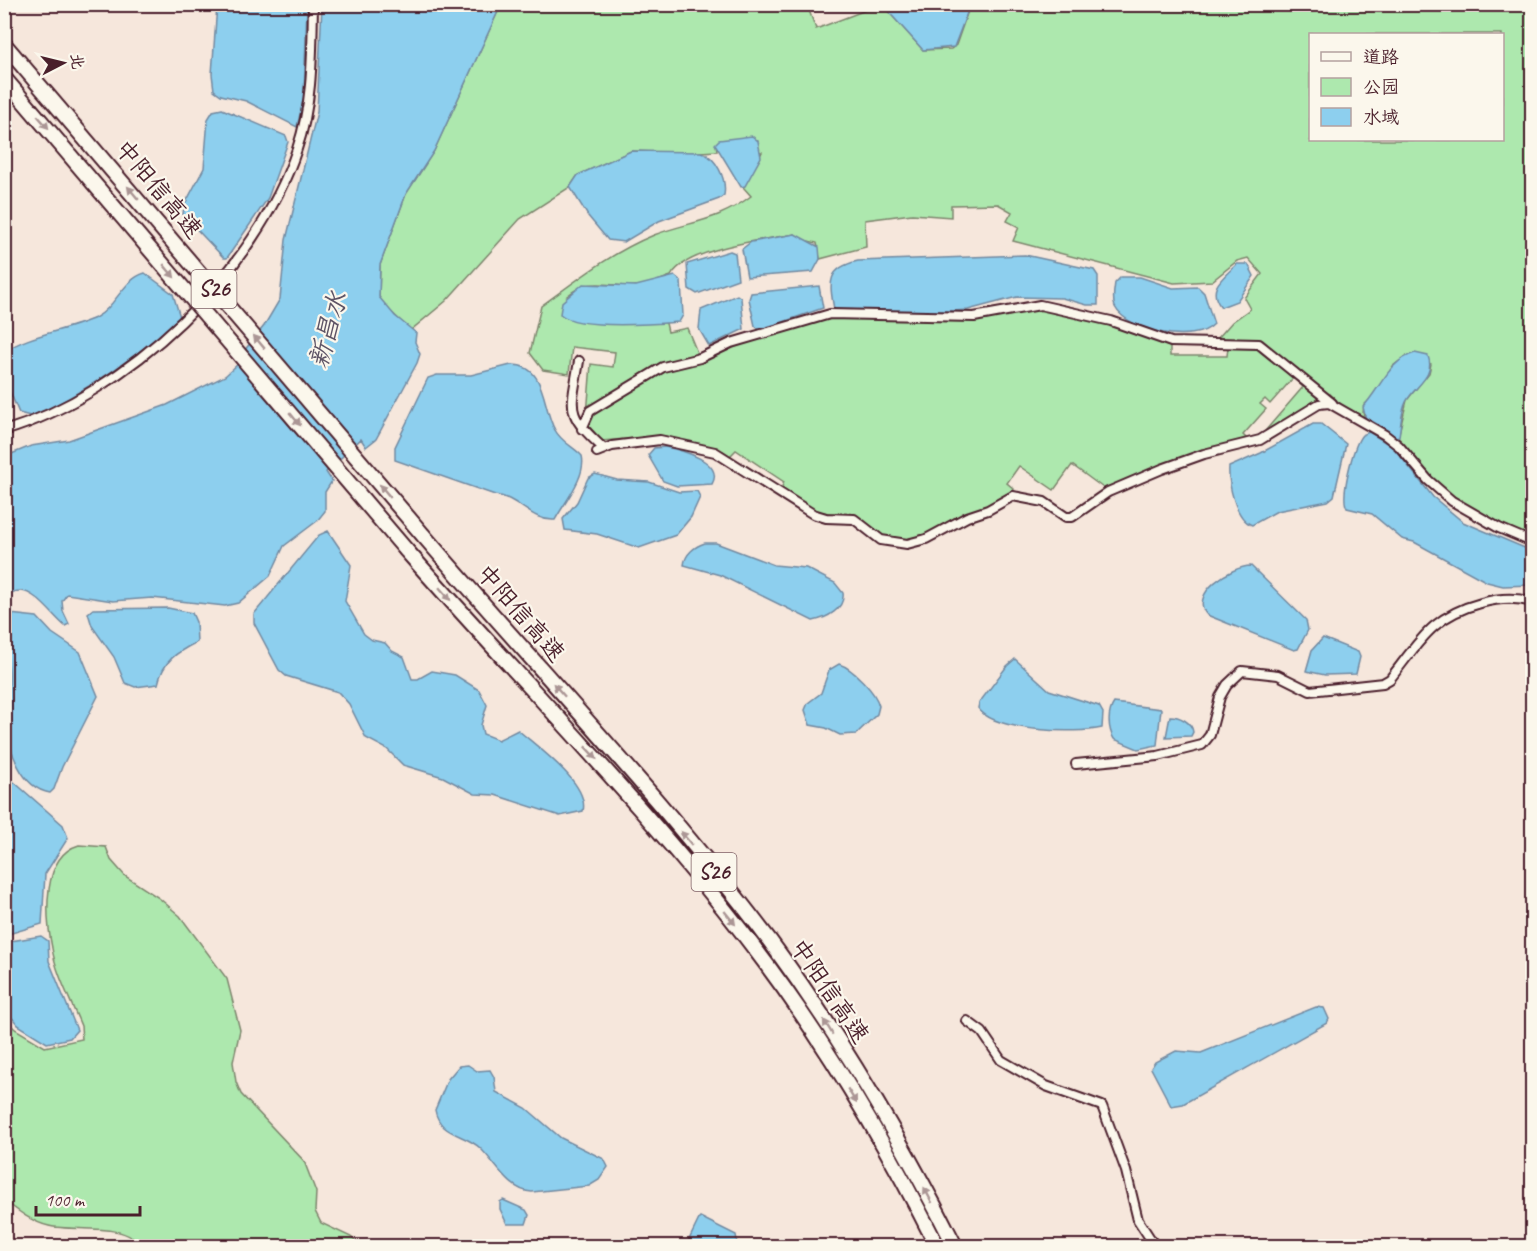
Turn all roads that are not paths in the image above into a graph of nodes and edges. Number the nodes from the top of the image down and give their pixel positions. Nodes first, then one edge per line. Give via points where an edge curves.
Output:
1 (313, 4) edge
2 (4, 44) edge
3 (4, 78) edge
4 (579, 361) dead end
5 (1332, 403) junction
6 (582, 429) junction
7 (4, 431) edge
8 (1533, 542) edge
9 (1533, 602) edge
10 (1076, 764) dead end
11 (967, 1021) dead end
12 (937, 1246) edge
13 (955, 1246) edge
14 (1155, 1246) edge

1 - 7 street via 310,90 298,147 285,181 236,261 181,323 143,357 60,409
13 -> 2 highway, 中阳信高速 / S26, bridge via 860,1078 769,941 626,768
3 -> 12 highway, 中阳信高速 / S26, bridge via 406,550 607,770 750,943 847,1087
4 - 6 street via 572,406
5 - 6 street via 1259,344 1171,342 1111,321 1040,305 974,317 830,314 663,367 590,411
5 - 6 street via 1319,404 1260,440 1204,454 1108,492 1072,517 1044,502 1013,496 997,507 907,544 881,540 854,519 813,514 715,452 660,440 600,450
5 - 8 street via 1399,446 1452,501
9 - 10 street via 1493,600 1451,612 1383,683 1310,691 1278,675 1240,672 1227,685 1210,735 1202,745 1147,758
11 - 14 street via 982,1032 995,1054 1009,1065 1050,1088 1102,1106 1124,1163 1138,1220

